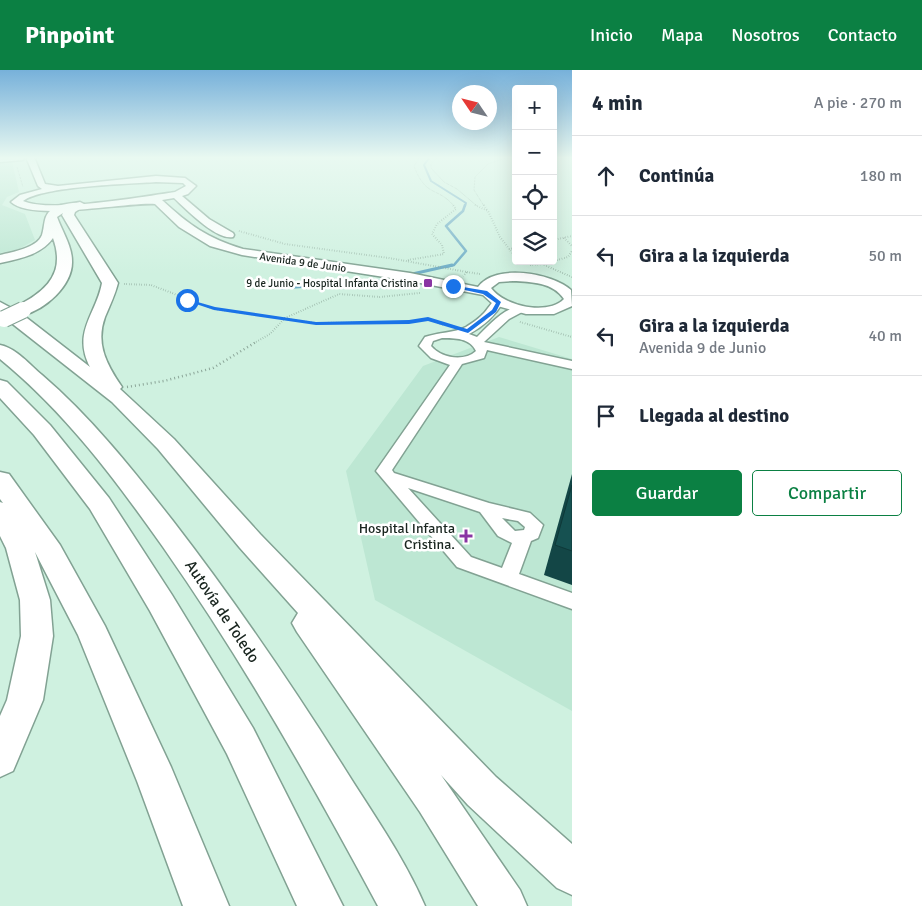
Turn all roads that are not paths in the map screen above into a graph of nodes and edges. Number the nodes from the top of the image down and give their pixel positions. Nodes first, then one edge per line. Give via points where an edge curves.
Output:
1 (21, 196) edge
2 (168, 196) edge
3 (177, 196) edge
4 (136, 200) junction
5 (73, 206) junction
6 (48, 215) junction
7 (0, 259) edge
8 (489, 286) junction
9 (498, 302) junction
10 (520, 308) junction
11 (1, 316) edge
12 (463, 334) junction
13 (480, 347) junction
14 (0, 350) edge
15 (457, 360) junction
16 (572, 364) edge
17 (572, 368) edge
18 (0, 386) edge
19 (121, 393) junction
20 (391, 477) junction
21 (0, 480) edge
22 (0, 511) edge
23 (250, 541) junction
24 (508, 578) junction
25 (572, 601) edge
26 (0, 758) edge
27 (572, 873) edge
28 (206, 906) edge
29 (320, 906) edge
30 (402, 906) edge
31 (504, 906) edge

1 - 6 main road via 16,202
2 - 4 main road
3 - 8 main road, Avenida 9 de Junio via 222,232 254,244 442,269
4 - 5 main road
4 - 8 main road, Avenida 9 de Junio via 158,201 183,225 214,244 242,252
5 - 6 highway
5 - 19 highway via 68,215 110,283 95,321 92,352 100,369
6 - 7 highway via 48,237 41,244
6 - 11 highway, bridge via 64,251 64,273 50,293 23,310
8 - 9 main road
8 - 10 main road via 513,277 539,279 561,287 571,298 569,303 555,309
9 - 10 main road
9 - 12 street via 494,311
10 - 13 street via 505,317
11 - 19 highway via 25,324 88,376
12 - 13 street
12 - 15 street via 434,336 425,346 432,354
13 - 15 street via 480,355
13 - 16 street via 491,346
13 - 17 street
14 - 30 highway, Autovía de Toledo via 66,409 99,445 209,589 279,694
15 - 20 street via 384,470
18 - 29 highway via 42,430 100,504 161,603 240,741
19 - 23 highway
20 - 24 street via 464,562
20 - 24 street via 486,508 496,518 497,527 507,535 523,539
21 - 28 highway via 50,552 94,635
22 - 26 highway via 20,548 35,600 37,636 25,700
23 - 27 highway via 482,791
23 - 31 highway via 434,798
24 - 25 street

